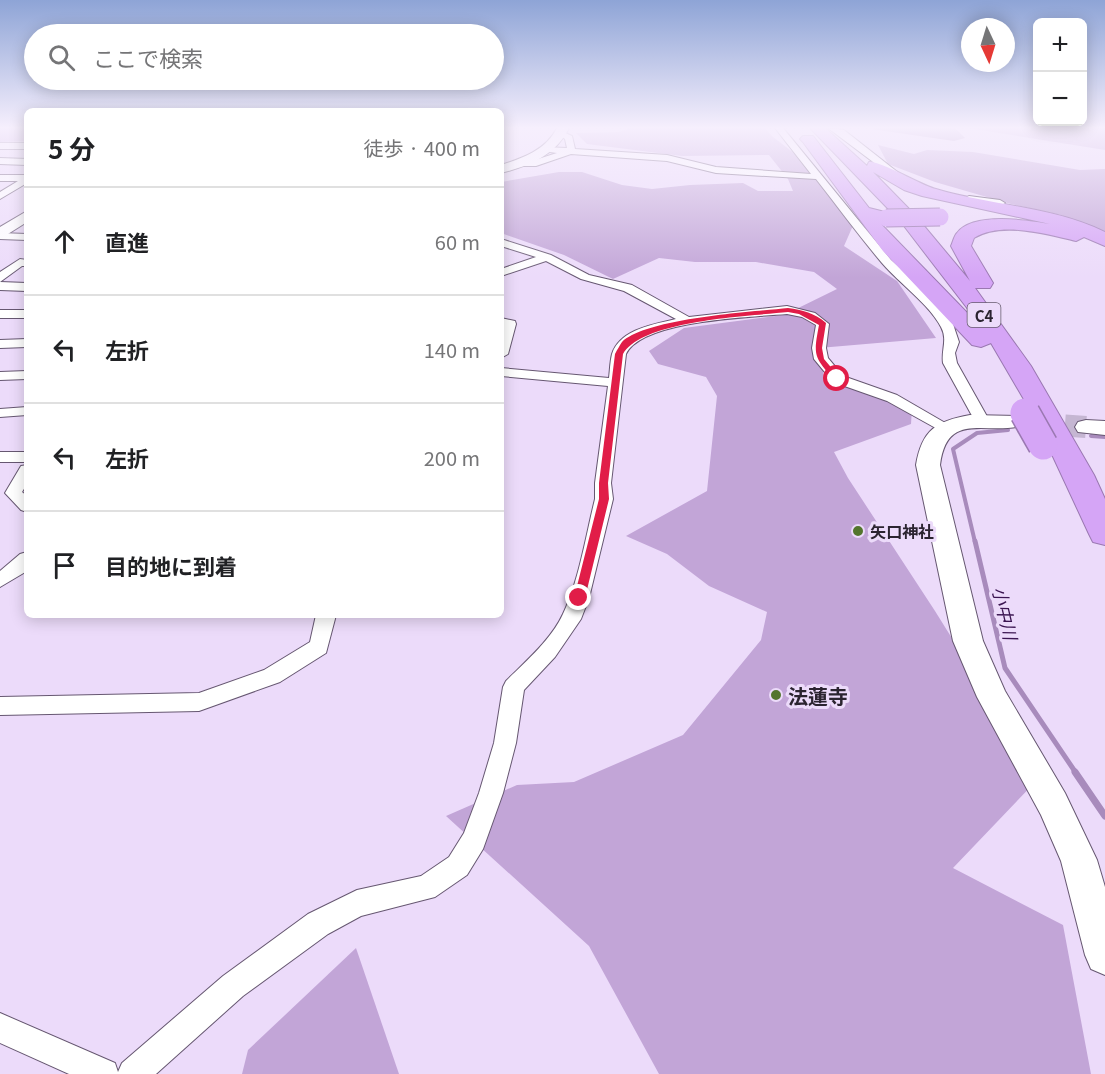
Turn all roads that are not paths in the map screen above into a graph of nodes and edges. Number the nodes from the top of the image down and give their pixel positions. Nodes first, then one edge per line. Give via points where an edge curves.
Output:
1 (3, 178) edge
2 (820, 178) edge
3 (837, 178) edge
4 (872, 178) edge
5 (876, 178) edge
6 (894, 178) edge
7 (902, 178) edge
8 (24, 179) edge
9 (24, 181) edge
10 (0, 195) edge
11 (1000, 203) dead end
12 (880, 216) junction
13 (24, 217) edge
14 (1079, 232) junction
15 (0, 235) edge
16 (24, 237) edge
17 (1105, 240) edge
18 (504, 243) edge
19 (1105, 249) edge
20 (547, 257) junction
21 (24, 262) edge
22 (504, 272) edge
23 (0, 278) edge
24 (0, 286) edge
25 (24, 286) edge
26 (0, 314) edge
27 (24, 314) edge
28 (686, 321) junction
29 (504, 323) edge
30 (24, 343) edge
31 (0, 344) edge
32 (504, 344) edge
33 (504, 372) edge
34 (24, 375) edge
35 (0, 376) edge
36 (616, 383) junction
37 (24, 411) edge
38 (0, 413) edge
39 (1019, 417) junction
40 (981, 420) junction
41 (946, 428) junction
42 (1088, 432) edge
43 (0, 457) edge
44 (24, 457) edge
45 (24, 475) edge
46 (24, 503) edge
47 (1105, 503) edge
48 (1105, 534) edge
49 (1105, 548) edge
50 (24, 561) edge
51 (0, 580) edge
52 (325, 618) edge
53 (0, 706) edge
54 (1105, 955) edge
55 (0, 1028) edge
56 (104, 1074) edge
57 (133, 1074) edge

1 - 8 street
2 - 40 street via 887,262 948,327 952,342 950,363
3 - 12 highway via 859,209
4 - 48 highway, C4 via 940,254 1010,350 1061,438
5 - 42 highway, C4 via 948,255
6 - 14 highway via 920,192 1038,214
7 - 11 street via 938,193
9 - 10 street
12 - 14 highway, bridge via 1022,220
12 - 39 highway via 869,222 996,360
13 - 15 street
14 - 17 highway
14 - 19 highway
14 - 42 highway via 994,225 974,230 961,242 963,254 1050,394
15 - 16 street
18 - 20 street
20 - 22 street
20 - 28 street via 585,277 628,288
21 - 23 street
24 - 25 street
26 - 27 street
28 - 36 street via 625,343 619,354
28 - 41 street via 788,310 808,315 823,324 820,359 837,379 892,398
29 - 32 street via 510,324
30 - 31 street
33 - 36 street
34 - 35 street
36 - 57 street via 604,499 579,598 571,619 554,643 514,687 505,743 491,793 474,840 458,866 426,888 357,903 318,924 233,986
37 - 38 street
39 - 40 street
39 - 49 highway, bridge via 1043,445
40 - 41 street
41 - 54 street via 934,437 928,450 928,465 968,641 992,697 1053,804 1079,860
42 - 47 highway, C4
43 - 44 street
45 - 46 street via 14,493
50 - 51 street
52 - 53 street via 319,647 272,676 199,702
55 - 56 street

